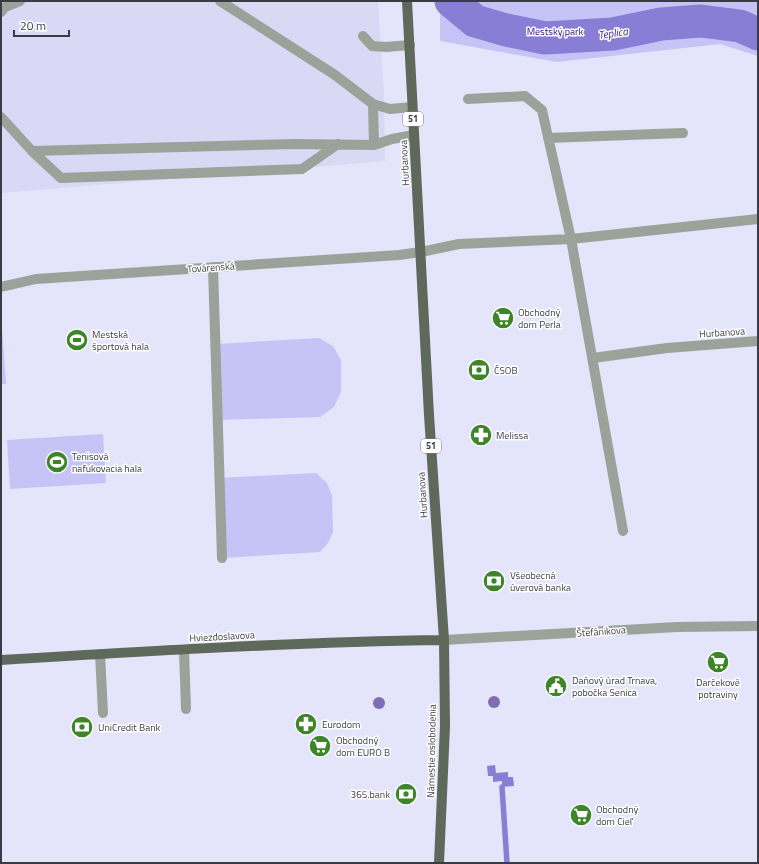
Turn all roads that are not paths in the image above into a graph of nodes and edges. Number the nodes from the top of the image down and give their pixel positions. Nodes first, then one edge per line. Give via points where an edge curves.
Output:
1 (20, 1) edge
2 (220, 1) edge
3 (407, 2) edge
4 (1, 12) edge
5 (363, 36) dead end
6 (410, 45) junction
7 (468, 99) dead end
8 (373, 104) junction
9 (412, 107) junction
10 (1, 117) edge
11 (683, 133) dead end
12 (414, 136) junction
13 (548, 138) junction
14 (338, 144) junction
15 (374, 144) junction
16 (32, 151) junction
17 (758, 219) edge
18 (571, 239) junction
19 (421, 252) junction
20 (213, 267) junction
21 (1, 288) edge
22 (758, 341) edge
23 (593, 358) junction
24 (623, 531) dead end
25 (222, 558) dead end
26 (758, 626) edge
27 (444, 640) junction
28 (184, 650) junction
29 (100, 654) junction
30 (1, 660) edge
31 (186, 709) dead end
32 (104, 713) dead end
33 (439, 863) edge

1 - 4 street via 4,7
2 - 8 street via 335,75
3 - 6 main road, Hurbanova / 51
5 - 6 street via 372,46
6 - 9 main road, Hurbanova / 51
7 - 13 street via 525,96 542,110
8 - 9 street via 390,109
8 - 15 street
9 - 12 main road, Hurbanova / 51
10 - 16 street
11 - 13 street
12 - 15 street
12 - 19 main road, Hurbanova / 51
13 - 18 street
14 - 15 street
14 - 16 street
14 - 16 street via 302,169 61,178
17 - 18 street
18 - 19 street via 459,244
18 - 23 street
19 - 20 street, Továrenská
19 - 27 main road, Hurbanova / 51
20 - 21 street, Továrenská via 36,278
20 - 25 street
22 - 23 street, Hurbanova via 667,348
23 - 24 street
26 - 27 street, Štefánikova via 677,627
27 - 28 main road, Hviezdoslavova
27 - 33 main road, Námestie oslobodenia / 51 via 445,726
28 - 29 main road, Hviezdoslavova
28 - 31 street
29 - 30 main road, Hviezdoslavova
29 - 32 street

